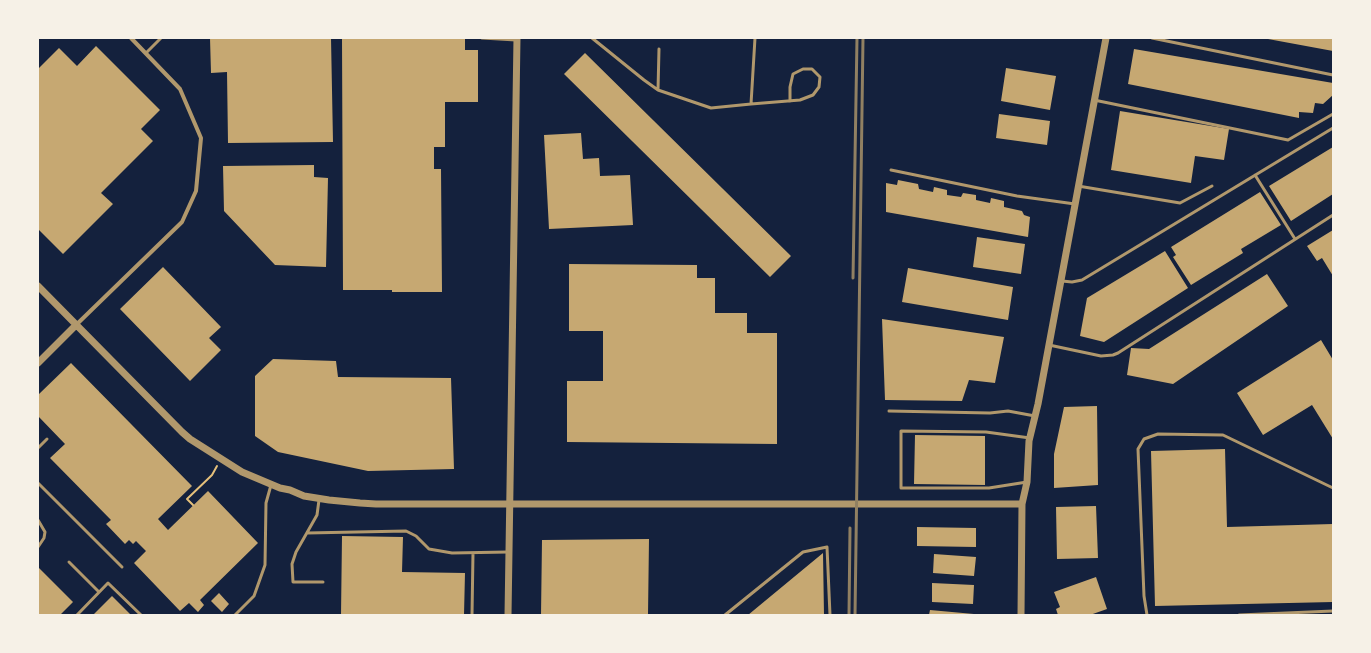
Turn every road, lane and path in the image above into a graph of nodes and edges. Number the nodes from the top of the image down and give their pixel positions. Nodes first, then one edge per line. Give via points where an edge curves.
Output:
1 (161, 38) edge
2 (482, 38) edge
3 (592, 38) edge
4 (755, 38) edge
5 (1106, 38) edge
6 (1152, 38) edge
7 (134, 39) edge
8 (518, 39) edge
9 (660, 49) dead end
10 (146, 53) junction
11 (1333, 75) edge
12 (658, 90) junction
13 (1094, 100) junction
14 (790, 101) junction
15 (751, 104) junction
16 (1333, 114) edge
17 (1333, 128) edge
18 (891, 170) dead end
19 (1256, 175) junction
20 (1078, 186) junction
21 (1212, 186) dead end
22 (1075, 204) junction
23 (1333, 215) edge
24 (1296, 239) junction
25 (1061, 280) junction
26 (38, 286) edge
27 (76, 325) junction
28 (1049, 345) junction
29 (38, 363) edge
30 (889, 412) dead end
31 (1035, 416) junction
32 (1030, 438) junction
33 (47, 439) dead end
34 (38, 448) edge
35 (221, 460) junction
36 (1027, 482) junction
37 (38, 483) edge
38 (271, 484) junction
39 (1333, 488) edge
40 (319, 498) junction
41 (510, 504) junction
42 (1022, 504) junction
43 (193, 505) dead end
44 (38, 520) edge
45 (307, 533) junction
46 (38, 547) edge
47 (510, 552) junction
48 (473, 553) junction
49 (69, 562) dead end
50 (122, 567) dead end
51 (323, 582) dead end
52 (99, 592) junction
53 (1333, 610) edge
54 (77, 615) edge
55 (141, 615) edge
56 (235, 615) edge
57 (472, 615) edge
58 (508, 615) edge
59 (725, 615) edge
60 (830, 615) edge
61 (1020, 615) edge
62 (1147, 615) edge
63 (1238, 615) edge

1 - 10 lane
2 - 8 lane
3 - 12 lane
4 - 15 lane
5 - 13 street
6 - 11 lane
7 - 10 street
8 - 41 street
9 - 12 lane
10 - 27 street via 180,89 201,138 196,191 182,222
12 - 15 lane via 710,108
13 - 16 lane via 1288,140
13 - 20 street
14 - 14 lane via 813,95 819,87 820,77 812,69 803,69 793,74
14 - 15 lane
17 - 19 lane
18 - 22 lane via 1017,196
19 - 24 lane
19 - 25 lane via 1082,280
20 - 21 lane via 1180,203
20 - 22 street
22 - 25 street
23 - 24 lane
24 - 28 lane via 1113,356 1101,356
25 - 28 street
26 - 27 street
27 - 29 street
27 - 35 street via 182,432
28 - 31 street
30 - 31 lane via 990,413 1008,410
31 - 32 street
32 - 36 street
32 - 36 lane via 986,432 901,431 902,488 989,488
33 - 34 lane
35 - 38 street
35 - 43 path via 212,475 187,499
36 - 42 street
37 - 50 lane
38 - 40 street via 304,496
38 - 56 lane via 266,503 265,565 254,596
39 - 62 lane via 1223,435 1158,434 1144,439 1138,448
40 - 41 street via 360,503
40 - 45 lane via 317,515
41 - 42 street
41 - 47 street
42 - 61 street
44 - 46 lane via 45,532
45 - 48 lane via 406,531 416,536 429,549
45 - 51 lane via 292,561 293,582
47 - 48 lane
47 - 58 street
48 - 57 lane
49 - 52 lane
52 - 54 lane
52 - 55 lane via 108,583
53 - 63 lane
59 - 60 lane via 803,552 827,547

